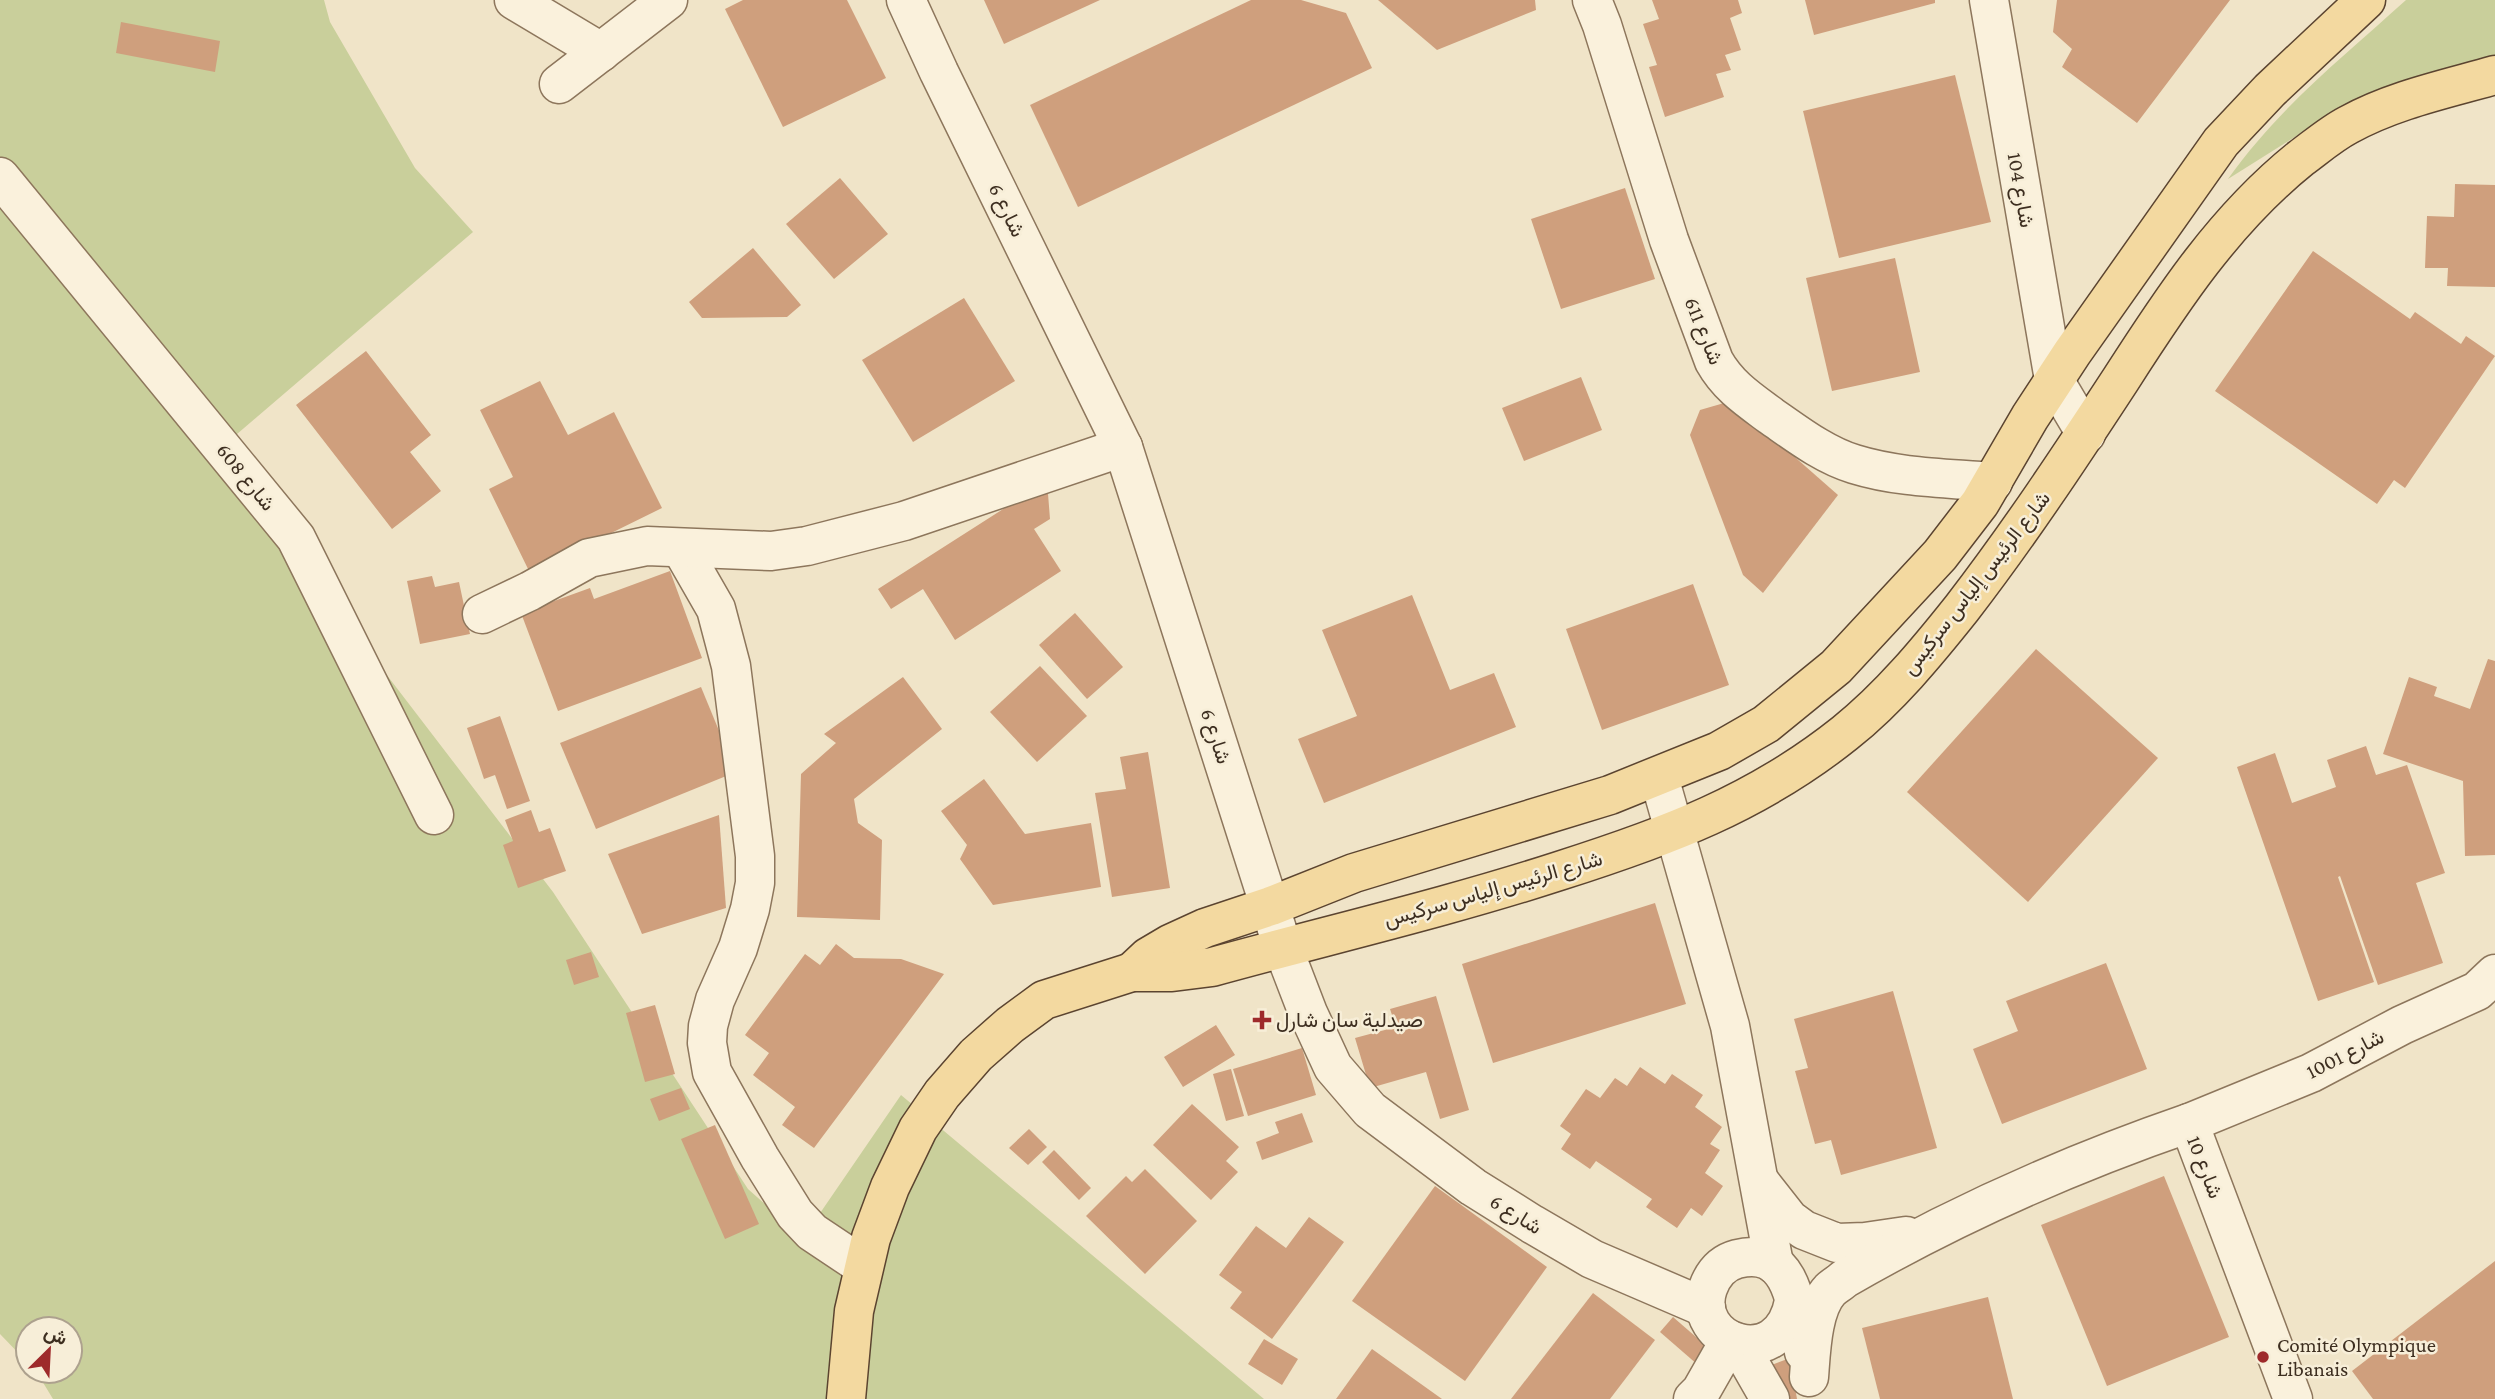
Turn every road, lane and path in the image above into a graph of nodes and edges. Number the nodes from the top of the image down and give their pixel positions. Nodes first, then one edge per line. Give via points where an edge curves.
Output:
1 (514, 0) edge
2 (668, 0) edge
3 (906, 0) edge
4 (1592, 0) edge
5 (1989, 0) edge
6 (2366, 0) edge
7 (601, 52) junction
8 (2495, 75) edge
9 (559, 84) dead end
10 (0, 177) edge
11 (2054, 380) junction
12 (2086, 433) junction
13 (1123, 446) junction
14 (1993, 482) junction
15 (681, 548) junction
16 (482, 614) dead end
17 (1659, 778) junction
18 (434, 815) dead end
19 (1675, 831) junction
20 (1271, 906) junction
21 (1283, 948) junction
22 (1132, 972) junction
23 (2495, 974) edge
24 (2189, 1123) junction
25 (1759, 1181) junction
26 (1926, 1235) junction
27 (1774, 1264) junction
28 (863, 1266) junction
29 (1794, 1301) junction
30 (1706, 1308) junction
31 (1734, 1342) junction
32 (1811, 1388) edge
33 (846, 1399) edge
34 (1693, 1399) edge
35 (1770, 1399) edge
36 (2293, 1399) edge

1 - 7 street
2 - 7 street
3 - 13 street, شارع 6
4 - 14 street, شارع 611 via 1669,240 1723,377 1807,442 1853,464 1907,475
5 - 11 street, شارع 104
6 - 11 main road, شارع الرئيس إلياس سركيس via 2221,142
7 - 9 street
8 - 12 main road, شارع الرئيس إلياس سركيس via 2427,94 2348,125 2288,169 2244,209 2202,259
10 - 18 street, شارع 608 via 296,538
11 - 12 street
11 - 14 main road, شارع الرئيس إلياس سركيس
12 - 19 main road, شارع الرئيس إلياس سركيس via 1988,574 1894,687 1847,731 1800,765 1733,806
13 - 15 street via 904,521 807,546 771,551
13 - 20 street, شارع 6
14 - 17 main road, شارع الرئيس إلياس سركيس via 1940,555 1836,667 1766,724
15 - 16 street via 647,546 589,558
15 - 28 street via 716,609 732,666 755,856 750,909 708,1026 712,1072 795,1214 812,1232
17 - 19 street
17 - 20 main road, شارع الرئيس إلياس سركيس via 1354,873
19 - 21 main road, شارع الرئيس إلياس سركيس via 1490,893
19 - 25 street via 1730,1026
20 - 21 street, شارع 6
20 - 22 main road, شارع الرئيس إلياس سركيس via 1170,944
21 - 22 main road, شارع الرئيس إلياس سركيس via 1212,967
21 - 30 street, شارع 6 via 1333,1068 1370,1110 1473,1187 1556,1238 1592,1259
22 - 28 main road, شارع الرئيس إلياس سركيس via 1044,1000 976,1055 918,1129 890,1187
23 - 24 street, شارع 1001 via 2477,991 2311,1073
24 - 26 street, شارع 10 via 2121,1146
24 - 36 street, شارع 10
25 - 26 street via 1789,1219 1837,1243
25 - 27 street
26 - 32 street, شارع 10 via 1829,1291 1813,1332
27 - 29 street via 1785,1273
27 - 30 street via 1746,1257 1720,1268 1706,1293
28 - 33 main road, شارع الرئيس إلياس سركيس
29 - 31 street via 1783,1331 1754,1345
29 - 32 street
30 - 31 street via 1719,1332
31 - 34 street
31 - 35 street

